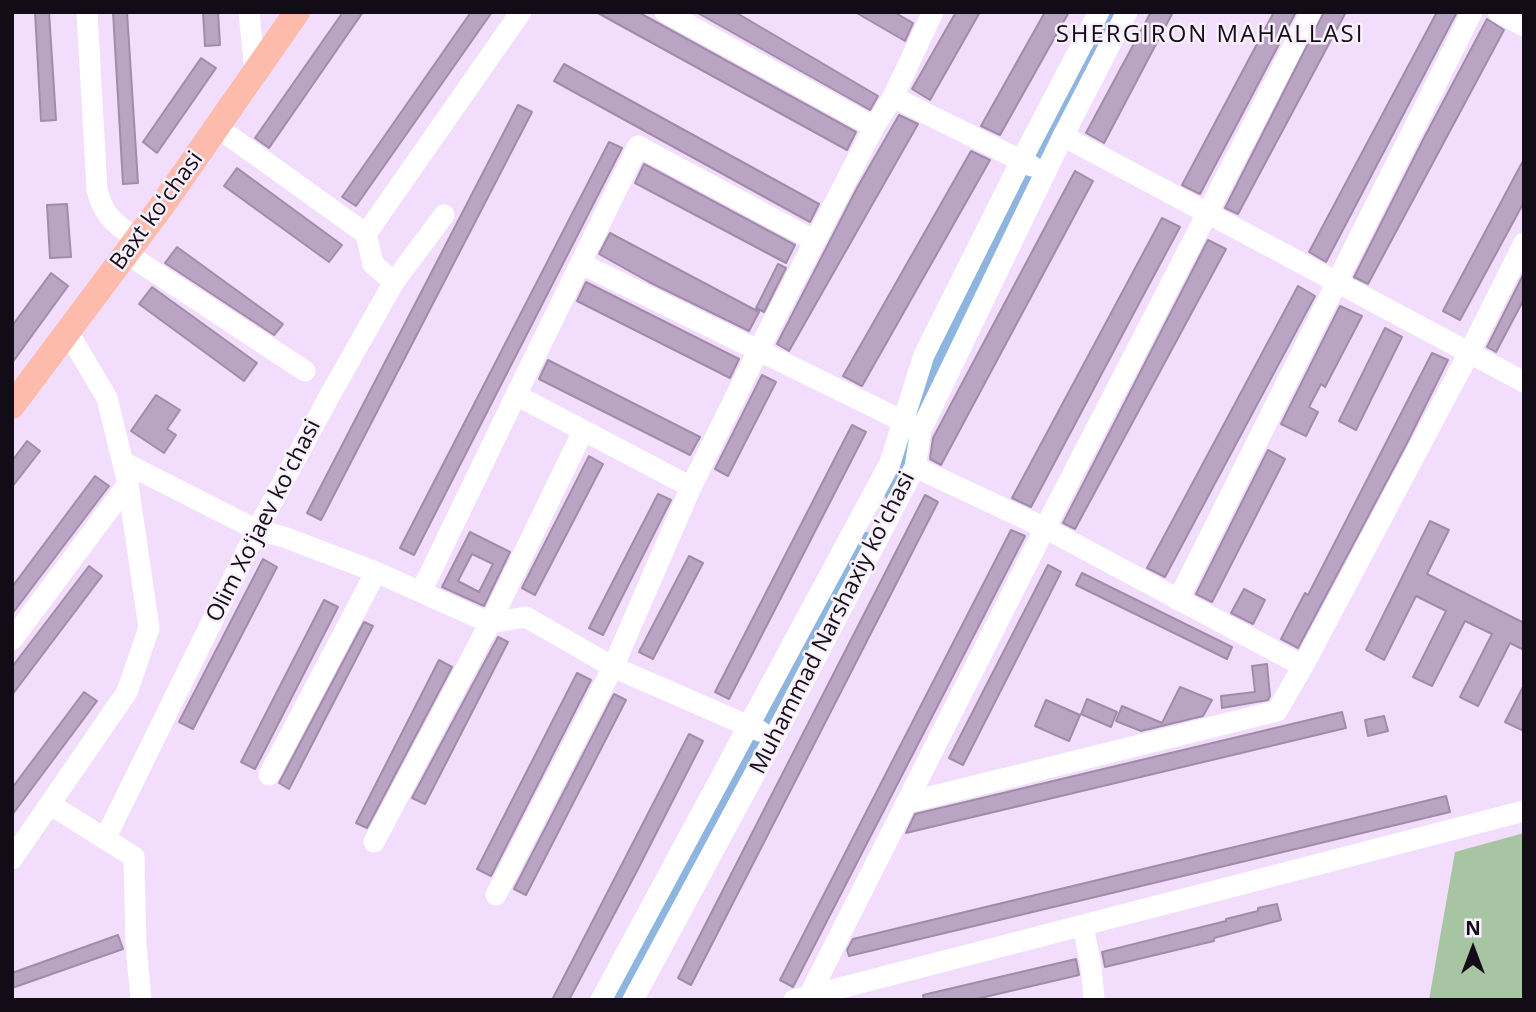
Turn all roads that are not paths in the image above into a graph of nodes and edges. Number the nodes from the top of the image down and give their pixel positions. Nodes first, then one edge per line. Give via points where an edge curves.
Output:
1 (87, 12) edge
2 (250, 12) edge
3 (297, 12) edge
4 (521, 12) edge
5 (665, 12) edge
6 (933, 12) edge
7 (1099, 12) edge
8 (1127, 12) edge
9 (1311, 12) edge
10 (1472, 12) edge
11 (1498, 12) edge
12 (1524, 26) edge
13 (255, 73) junction
14 (893, 97) junction
15 (217, 127) junction
16 (874, 127) junction
17 (1063, 136) junction
18 (1021, 161) junction
19 (1046, 173) junction
20 (1207, 212) junction
21 (444, 215) dead end
22 (366, 234) junction
23 (815, 241) junction
24 (1524, 243) edge
25 (132, 246) junction
26 (582, 264) junction
27 (394, 282) junction
28 (1337, 282) junction
29 (67, 331) junction
30 (758, 351) junction
31 (1469, 352) junction
32 (305, 371) dead end
33 (1524, 382) edge
34 (516, 396) junction
35 (12, 406) edge
36 (913, 426) junction
37 (583, 431) junction
38 (123, 462) junction
39 (915, 467) junction
40 (128, 484) junction
41 (691, 487) junction
42 (1045, 528) junction
43 (257, 530) junction
44 (376, 572) junction
45 (421, 592) junction
46 (1178, 600) junction
47 (491, 623) junction
48 (12, 640) edge
49 (1303, 666) junction
50 (613, 667) junction
51 (749, 727) junction
52 (775, 738) junction
53 (269, 775) dead end
54 (906, 803) junction
55 (51, 805) junction
56 (1524, 811) edge
57 (105, 839) junction
58 (374, 842) dead end
59 (12, 859) edge
60 (496, 895) dead end
61 (1083, 926) junction
62 (802, 998) edge
63 (141, 1000) edge
64 (601, 1000) edge
65 (633, 1000) edge
66 (1094, 1000) edge

1 - 25 street via 100,206
2 - 13 street
3 - 13 main road, Baxt koʻchasi
4 - 22 street
5 - 16 street
6 - 14 street
7 - 18 street
8 - 17 street, Muhammad Narshaxiy ko'chasi
9 - 20 street
10 - 28 street
11 - 12 street
13 - 15 main road, Baxt koʻchasi
14 - 16 street
14 - 18 street
15 - 22 street
15 - 25 main road, Baxt koʻchasi
16 - 23 street
17 - 19 street, Muhammad Narshaxiy ko'chasi
17 - 20 street
18 - 19 street
18 - 36 street via 924,355
19 - 36 street, Muhammad Narshaxiy ko'chasi
20 - 28 street
20 - 42 street
21 - 27 street, Olim Xoʻjaev ko'chasi
22 - 27 street via 373,264
23 - 26 street via 638,146
23 - 30 street
24 - 31 street
25 - 29 main road, Baxt koʻchasi
25 - 32 street
26 - 30 street
26 - 34 street
27 - 43 street, Olim Xoʻjaev ko'chasi
28 - 31 street
28 - 46 street
29 - 35 main road, Baxt koʻchasi
29 - 38 street via 107,398
30 - 36 street
30 - 41 street
31 - 33 street
31 - 49 street
34 - 37 street
34 - 45 street
36 - 39 street, Muhammad Narshaxiy ko'chasi
36 - 51 street
37 - 41 street
37 - 47 street
38 - 40 street
38 - 43 street
39 - 42 street
39 - 52 street, Muhammad Narshaxiy ko'chasi
40 - 48 street
40 - 55 street via 149,628 127,692
41 - 50 street
42 - 46 street
42 - 54 street
43 - 44 street
43 - 57 street, Olim Xoʻjaev ko'chasi
44 - 45 street
44 - 53 street
45 - 47 street
46 - 49 street
47 - 50 street via 526,617
47 - 58 street
49 - 54 street via 1277,711
50 - 51 street
50 - 60 street
51 - 52 street
51 - 64 street
52 - 65 street, Muhammad Narshaxiy ko'chasi
54 - 62 street
55 - 57 street
55 - 59 street
56 - 61 street
57 - 63 street via 134,857
61 - 62 street
61 - 66 street

